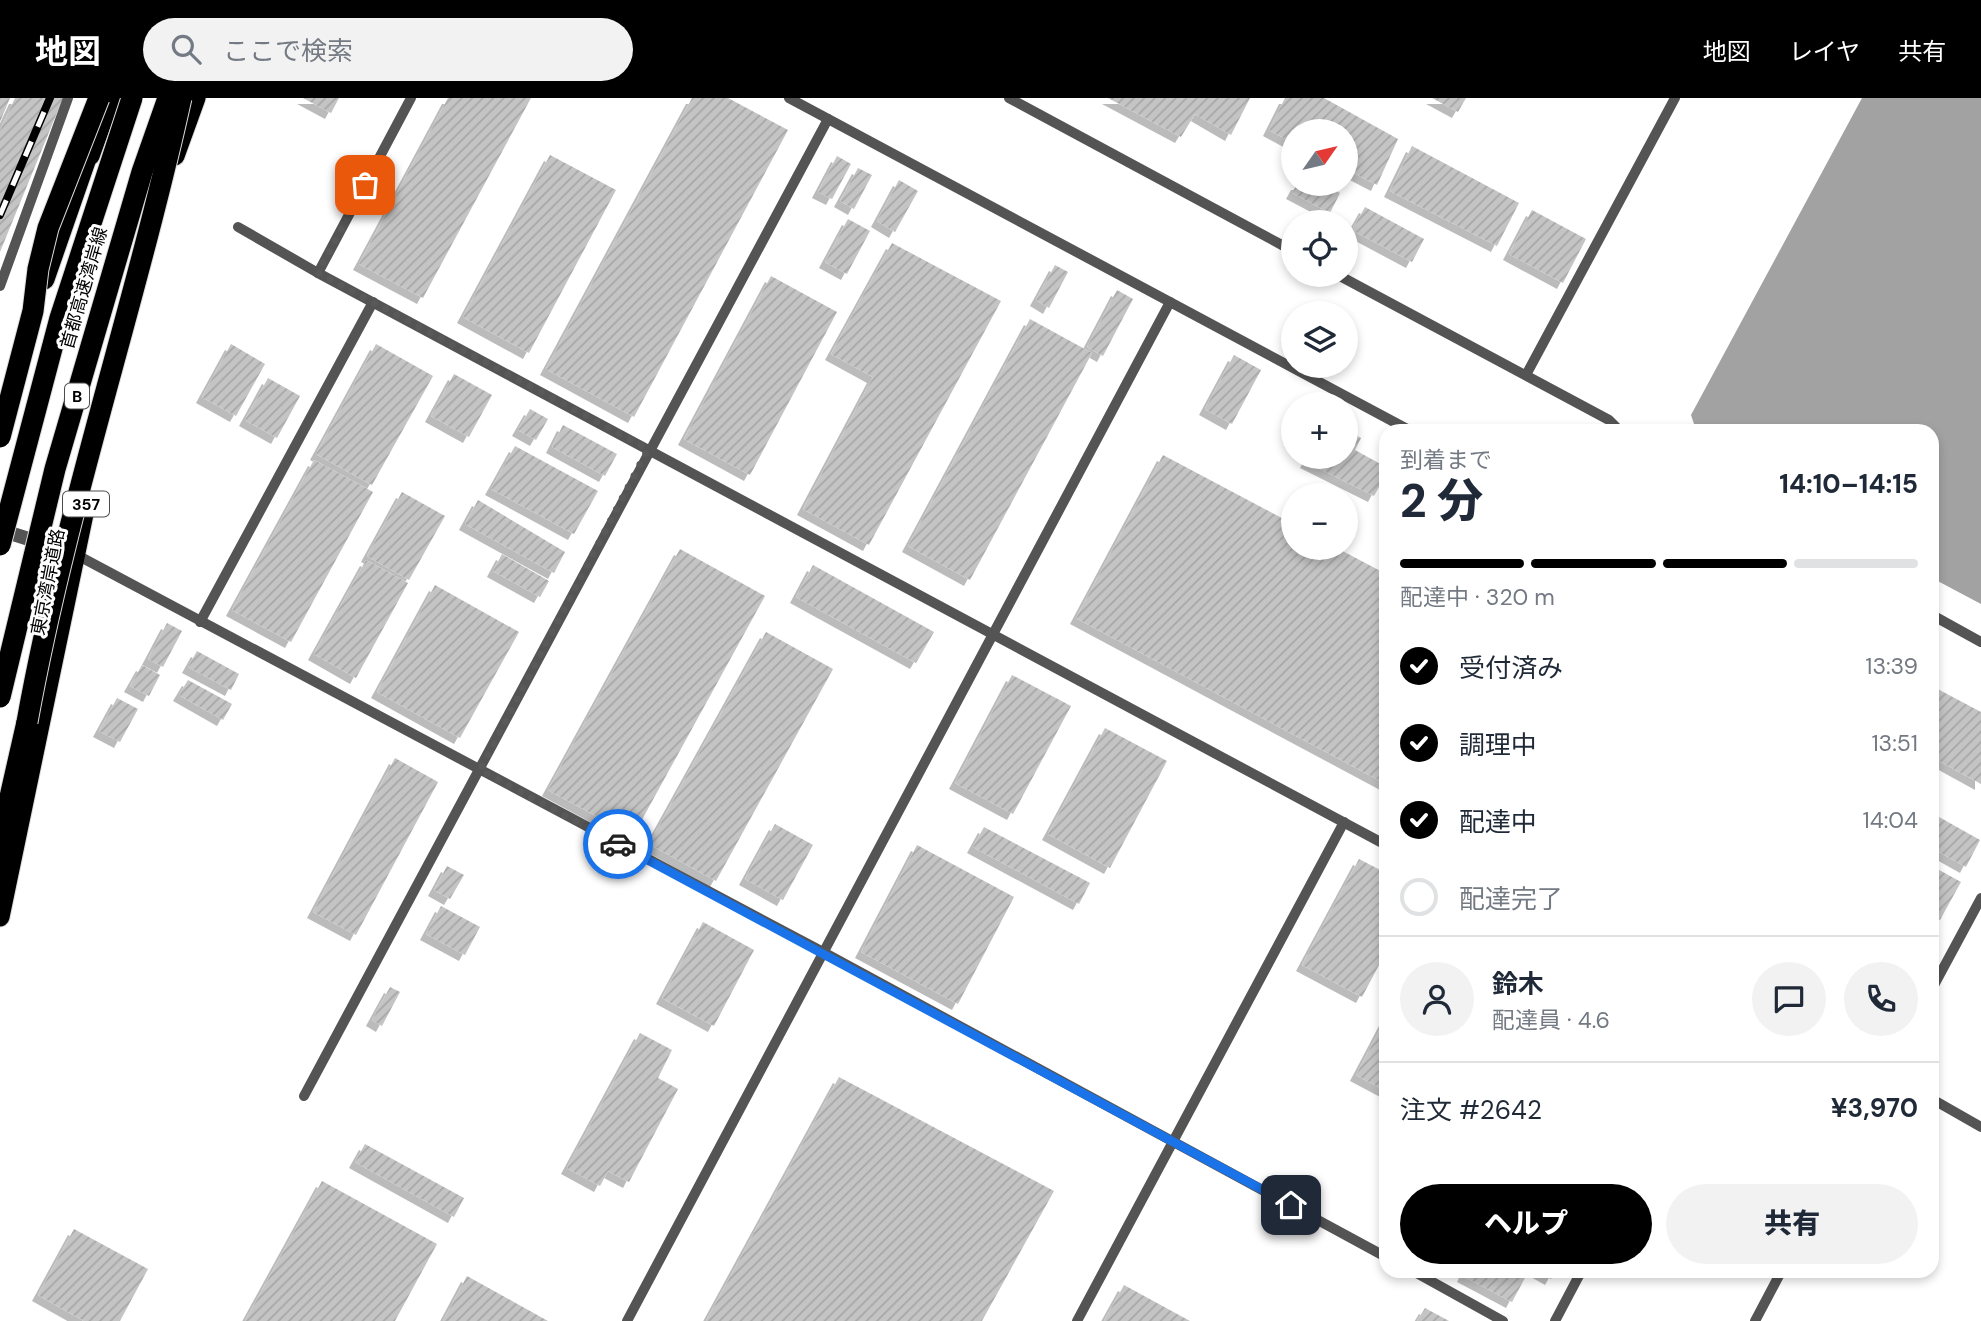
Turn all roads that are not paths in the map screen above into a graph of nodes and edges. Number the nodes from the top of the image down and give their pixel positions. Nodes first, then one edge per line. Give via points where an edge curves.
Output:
1 (68, 98) edge
2 (99, 98) edge
3 (110, 98) edge
4 (132, 98) edge
5 (168, 98) edge
6 (181, 98) edge
7 (196, 98) edge
8 (411, 98) edge
9 (789, 98) edge
10 (1009, 98) edge
11 (1675, 98) edge
12 (828, 119) junction
13 (238, 227) dead end
14 (1281, 245) edge
15 (318, 273) junction
16 (0, 286) edge
17 (1358, 286) edge
18 (373, 302) junction
19 (1170, 302) junction
20 (34, 308) junction
21 (1526, 375) junction
22 (0, 400) edge
23 (1398, 424) edge
24 (1613, 424) edge
25 (0, 437) edge
26 (648, 449) junction
27 (0, 530) edge
28 (0, 545) edge
29 (75, 554) junction
30 (1939, 619) edge
31 (200, 622) junction
32 (993, 634) junction
33 (1981, 642) edge
34 (0, 697) edge
35 (480, 770) junction
36 (1344, 822) junction
37 (1379, 841) edge
38 (0, 860) edge
39 (1981, 898) edge
40 (0, 917) edge
41 (823, 952) junction
42 (1939, 976) edge
43 (304, 1096) dead end
44 (1939, 1103) edge
45 (1981, 1127) edge
46 (1173, 1141) junction
47 (1379, 1253) edge
48 (1425, 1278) edge
49 (1578, 1278) edge
50 (1778, 1278) edge
51 (627, 1321) edge
52 (1076, 1321) edge
53 (1503, 1321) edge
54 (1555, 1321) edge
55 (1755, 1321) edge

1 - 16 lane
2 - 20 highway, bridge via 48,228
3 - 20 highway, bridge
3 - 22 highway
4 - 28 highway, 首都高速湾岸線 / B, bridge via 60,318
5 - 34 highway, 首都高速湾岸線 / B, bridge via 55,469
6 - 38 highway, bridge via 160,193 43,630
7 - 29 highway, 東京湾岸道路 / 357 via 147,233
8 - 15 lane
9 - 12 lane
10 - 14 lane
11 - 21 lane
12 - 19 lane
12 - 26 lane
13 - 15 lane
15 - 18 lane
17 - 21 lane
18 - 26 lane
18 - 31 lane
19 - 23 lane
19 - 32 lane
20 - 25 highway, bridge
21 - 24 lane
26 - 32 lane
26 - 35 lane
27 - 29 street
29 - 31 lane
29 - 40 highway, 東京湾岸道路 / 357
30 - 33 lane
31 - 35 lane
32 - 36 lane
32 - 41 lane
35 - 41 lane
35 - 43 lane
36 - 37 lane
36 - 46 lane
39 - 42 lane
41 - 46 lane
41 - 51 lane
44 - 45 lane
46 - 47 lane
46 - 52 lane
48 - 53 lane
49 - 54 lane
50 - 55 lane

